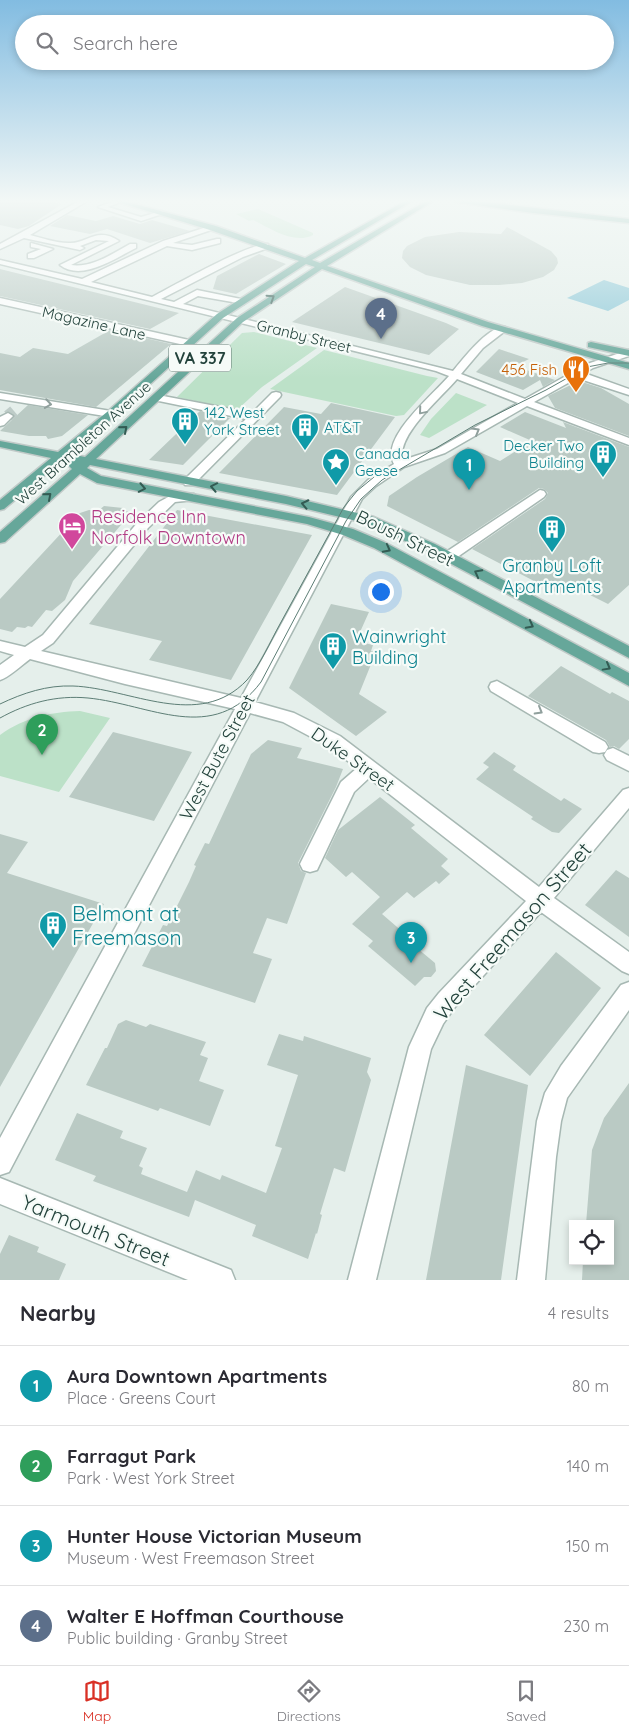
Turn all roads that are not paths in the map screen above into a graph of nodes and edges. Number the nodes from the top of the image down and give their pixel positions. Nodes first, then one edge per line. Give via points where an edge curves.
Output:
1 (32, 260) edge
2 (73, 260) edge
3 (102, 260) edge
4 (131, 260) edge
5 (231, 260) edge
6 (302, 260) edge
7 (332, 260) edge
8 (305, 261) junction
9 (0, 262) edge
10 (18, 266) junction
11 (321, 266) junction
12 (83, 282) junction
13 (154, 300) junction
14 (0, 301) edge
15 (242, 302) junction
16 (174, 304) junction
17 (220, 316) junction
18 (240, 320) junction
19 (502, 329) junction
20 (538, 338) junction
21 (189, 343) junction
22 (629, 343) edge
23 (615, 350) junction
24 (629, 353) edge
25 (598, 356) junction
26 (608, 360) junction
27 (629, 366) edge
28 (576, 374) junction
29 (454, 375) junction
30 (629, 392) edge
31 (276, 395) dead end
32 (0, 396) edge
33 (158, 398) junction
34 (28, 400) junction
35 (527, 403) junction
36 (111, 414) junction
37 (8, 417) tunnel mouth
38 (254, 417) junction
39 (629, 442) edge
40 (0, 444) edge
41 (60, 456) junction
42 (83, 465) junction
43 (400, 465) junction
44 (190, 482) junction
45 (540, 494) dead end
46 (190, 497) junction
47 (0, 506) edge
48 (348, 514) junction
49 (339, 529) junction
50 (0, 539) edge
51 (448, 557) junction
52 (0, 646) edge
53 (28, 653) junction
54 (629, 653) edge
55 (0, 675) edge
56 (629, 680) edge
57 (496, 687) dead end
58 (245, 706) junction
59 (629, 764) edge
60 (368, 768) junction
61 (628, 797) edge
62 (310, 864) dead end
63 (540, 900) junction
64 (629, 964) edge
65 (629, 992) edge
66 (0, 1162) edge
67 (0, 1192) edge
68 (221, 1280) edge
69 (362, 1280) edge
70 (531, 1280) edge

1 - 10 street
2 - 3 street via 64,264 74,268 86,267
4 - 12 street
5 - 13 street
6 - 8 main road
7 - 11 main road, West Brambleton Avenue / VA 337
8 - 11 main road
8 - 15 main road, West Brambleton Avenue / VA 337
9 - 10 street, Granby Street
10 - 12 street, Granby Street
18 -> 11 main road, West Brambleton Avenue / VA 337
11 - 19 main road
12 - 13 street, Granby Street
13 - 16 street, Granby Street
14 - 21 street, Magazine Lane
15 - 16 street via 197,292
15 - 17 main road, West Brambleton Avenue / VA 337
16 - 17 street, Granby Street
17 - 18 street, Granby Street
17 - 21 main road, West Brambleton Avenue / VA 337
18 - 29 street, Granby Street
18 - 33 main road, West Brambleton Avenue / VA 337
19 - 20 main road
19 - 29 street
20 - 23 main road
20 - 25 main road
21 - 36 main road, West Brambleton Avenue / VA 337
22 - 23 street
23 - 24 main road
23 - 25 street
24 - 26 street, West Bute Street
25 - 26 main road
26 - 27 main road
26 - 28 street, West Bute Street
28 - 30 street
28 - 35 street, West Bute Street
29 - 35 street, Granby Street
29 -> 43 street via 399,442 396,455
31 - 38 street
32 - 34 street
33 - 38 street
42 -> 33 main road, West Brambleton Avenue / VA 337
34 -> 36 street
34 - 37 street
35 - 39 street, Granby Street
43 -> 35 street, West Bute Street via 441,451
36 - 41 main road, West Brambleton Avenue / VA 337
38 - 44 street
40 - 41 main road, Boush Street
41 - 42 main road, Boush Street
41 - 47 main road, West Brambleton Avenue / VA 337
42 - 44 main road, Boush Street
42 -> 46 main road, Boush Street via 97,479
50 -> 42 main road, West Brambleton Avenue / VA 337
43 - 48 street, West Bute Street via 366,488
48 -> 44 main road, Boush Street
45 - 51 street
46 - 49 main road, Boush Street
46 - 53 street via 168,501 143,525 48,639
48 - 49 street, West Bute Street
48 - 51 main road, Boush Street via 383,526
49 -> 56 main road, Boush Street via 379,545
49 - 58 street, West Bute Street
54 -> 51 main road, Boush Street
52 - 53 street, Duke Street
53 - 55 street
53 - 58 street, Duke Street
57 -> 59 street
58 - 60 street, Duke Street via 288,717 310,727
58 - 66 street, West Bute Street
60 - 62 street via 347,787
60 - 63 street, Duke Street
61 - 63 street, West Freemason Street
63 - 64 street, Duke Street
63 - 69 street, West Freemason Street via 447,1000 420,1047
65 - 70 street via 557,1094 549,1121
67 - 68 street, Yarmouth Street

